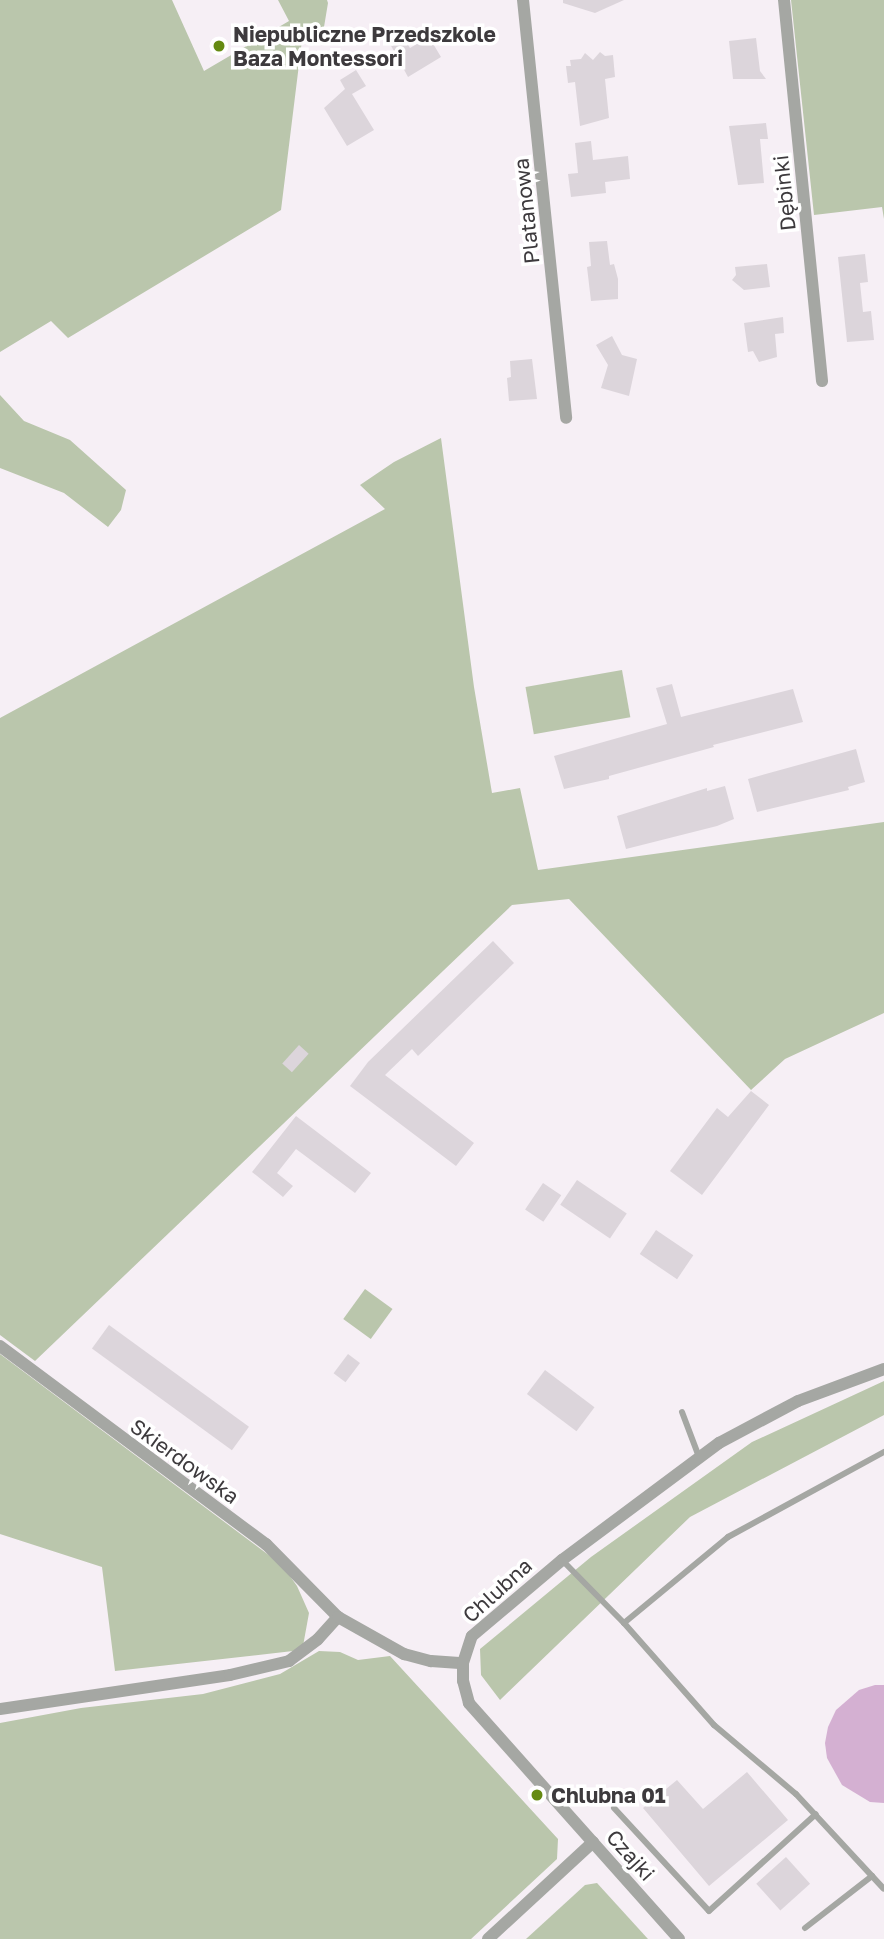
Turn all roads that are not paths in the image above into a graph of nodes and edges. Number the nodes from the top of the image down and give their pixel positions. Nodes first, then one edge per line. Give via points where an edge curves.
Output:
1 (523, 0) edge
2 (784, 0) edge
3 (822, 382) dead end
4 (566, 418) dead end
5 (0, 1346) edge
6 (884, 1369) edge
7 (681, 1412) dead end
8 (884, 1452) edge
9 (699, 1457) junction
10 (562, 1560) junction
11 (338, 1617) junction
12 (624, 1623) junction
13 (463, 1663) junction
14 (0, 1709) edge
15 (614, 1808) dead end
16 (817, 1814) junction
17 (593, 1842) junction
18 (872, 1876) junction
19 (884, 1889) edge
20 (805, 1928) dead end
21 (488, 1939) edge
22 (679, 1939) edge

1 - 4 street, Platanowa
2 - 3 street, Dębinki
5 - 11 street, Skierdowska via 266,1544
6 - 9 street, Chlubna via 799,1401
7 - 9 lane
8 - 12 lane via 728,1537
9 - 10 street, Chlubna
10 - 12 lane
10 - 13 street, Chlubna via 476,1631
11 - 13 street via 404,1654
11 - 14 street via 289,1661 230,1675
12 - 16 lane via 714,1725
13 - 17 street, Czajki via 469,1703
15 - 16 lane via 709,1911
16 - 18 lane
17 - 21 street
17 - 22 street, Czajki
18 - 19 lane
18 - 20 lane

